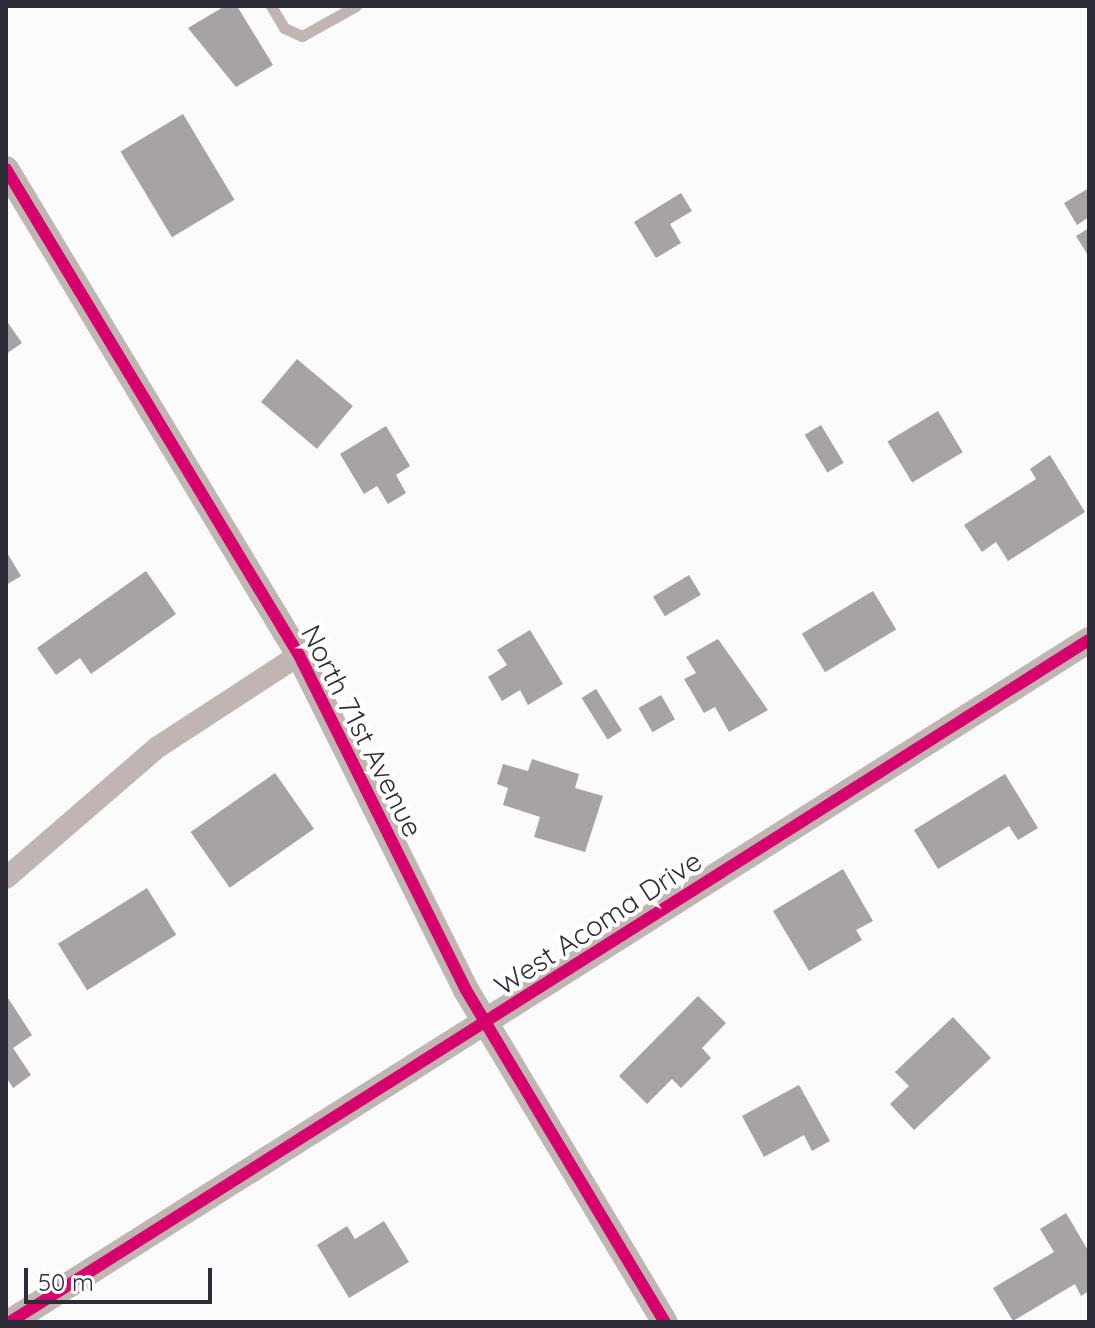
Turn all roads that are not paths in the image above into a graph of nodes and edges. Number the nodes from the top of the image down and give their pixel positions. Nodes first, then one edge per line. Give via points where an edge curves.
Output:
1 (271, 6) edge
2 (356, 6) edge
3 (6, 169) edge
4 (1089, 640) edge
5 (299, 655) junction
6 (6, 878) edge
7 (485, 1023) junction
8 (10, 1322) edge
9 (665, 1322) edge

1 - 2 lane via 284,28 302,36
3 - 5 street, North 71st Avenue
4 - 7 street, West Acoma Drive
5 - 6 street via 158,747
5 - 7 street, North 71st Avenue
7 - 8 street, West Acoma Drive
7 - 9 street, North 71st Avenue

